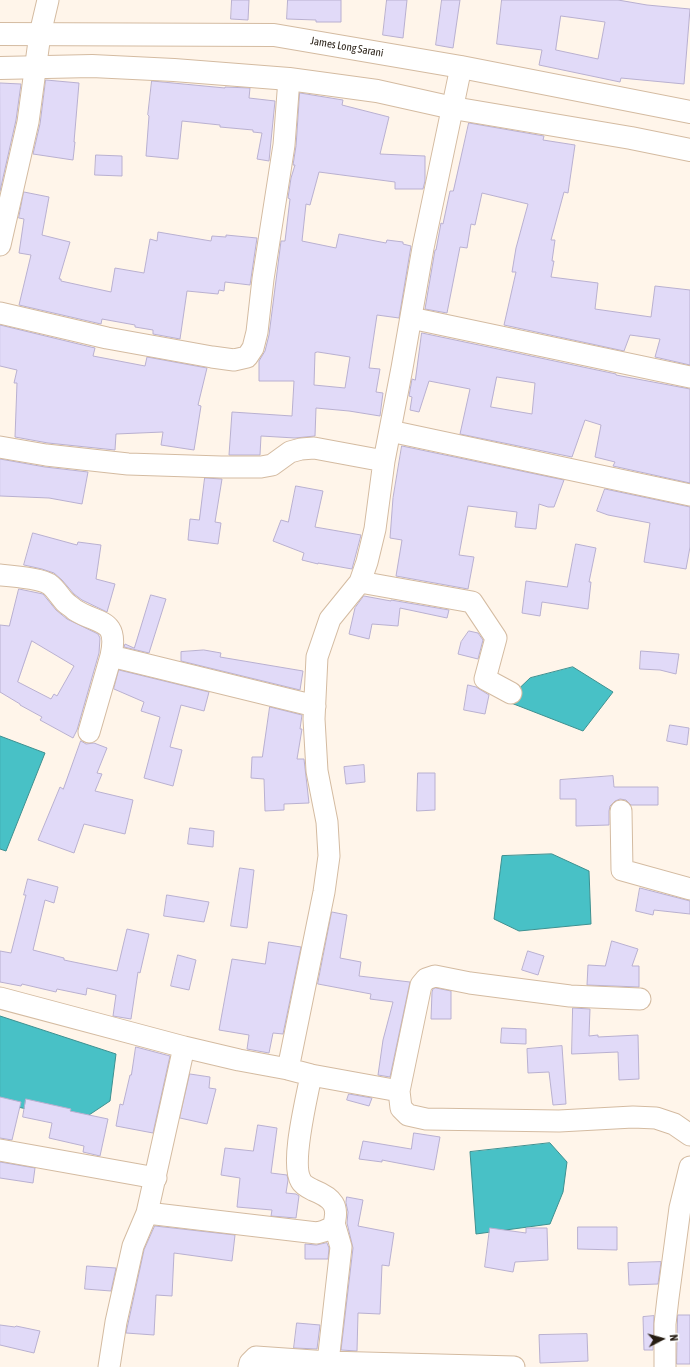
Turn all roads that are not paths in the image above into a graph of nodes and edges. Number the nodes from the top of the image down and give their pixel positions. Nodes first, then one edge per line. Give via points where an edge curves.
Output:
1 (48, 0) edge
2 (0, 34) edge
3 (40, 34) junction
4 (461, 67) junction
5 (0, 68) edge
6 (35, 68) junction
7 (289, 79) junction
8 (453, 108) junction
9 (690, 112) edge
10 (690, 150) edge
11 (0, 245) edge
12 (0, 313) edge
13 (411, 318) junction
14 (690, 377) edge
15 (390, 431) junction
16 (0, 447) edge
17 (384, 461) junction
18 (690, 495) edge
19 (0, 575) edge
20 (360, 582) junction
21 (111, 656) junction
22 (511, 692) dead end
23 (315, 706) junction
24 (89, 732) dead end
25 (621, 811) dead end
26 (690, 889) edge
27 (0, 998) edge
28 (640, 999) dead end
29 (184, 1047) junction
30 (288, 1069) junction
31 (311, 1075) junction
32 (400, 1091) junction
33 (690, 1135) edge
34 (0, 1150) edge
35 (690, 1166) edge
36 (156, 1178) junction
37 (147, 1213) junction
38 (334, 1223) junction
39 (328, 1364) edge
40 (109, 1367) edge
41 (249, 1367) edge
42 (514, 1367) edge
43 (665, 1367) edge

1 - 3 street
2 - 3 main road, James Long Sarani
3 - 4 main road, James Long Sarani via 274,34
3 - 6 street
4 - 8 street
4 - 9 main road, James Long Sarani
5 - 6 main road
6 - 7 main road via 100,66
6 - 11 street via 28,122
7 - 8 main road via 377,91
7 - 12 street via 284,145 257,332 253,348 247,357 234,360 212,357 107,338
8 - 10 main road
8 - 13 street
13 - 14 street
13 - 15 street
15 - 17 street
15 - 18 street
16 - 17 street via 128,464 221,468 272,465 290,452 314,448
17 - 20 street via 375,529
19 - 21 street via 48,584 77,611 106,624 112,633 114,644
20 - 22 street via 472,602 496,638 485,679
20 - 23 street via 330,619 317,657
21 - 23 street
21 - 24 street
23 - 30 street via 317,772 327,822 329,856
25 - 26 street via 622,870
27 - 29 street
28 - 32 street via 563,995 435,976 426,979 421,985
29 - 30 street
29 - 36 street
30 - 31 street
31 - 32 street
31 - 38 street via 297,1155 297,1169 301,1182 331,1200 336,1208
32 - 33 street via 401,1108 408,1115 426,1119 559,1121 656,1118 674,1124
34 - 36 street
35 - 43 street via 680,1208 668,1298
36 - 37 street
37 - 38 street via 317,1232 333,1227
37 - 40 street via 133,1246
38 - 39 street via 341,1247
39 - 41 street via 256,1357
39 - 42 street

